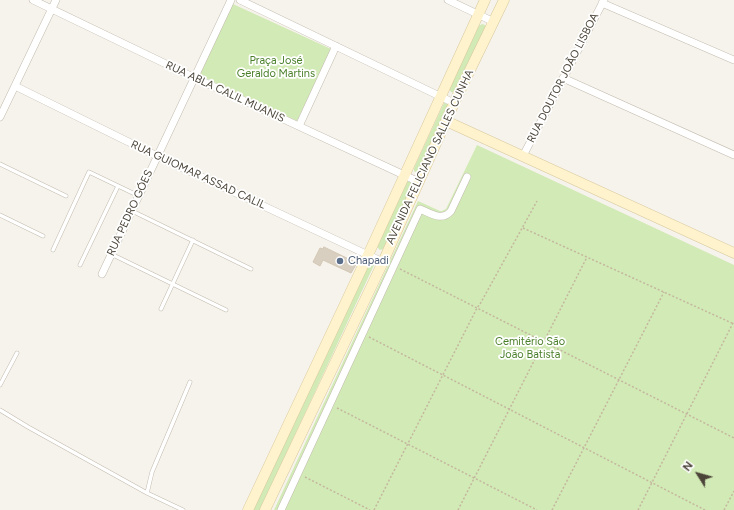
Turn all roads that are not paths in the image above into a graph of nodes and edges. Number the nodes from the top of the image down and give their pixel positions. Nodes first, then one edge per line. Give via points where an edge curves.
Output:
1 (33, 0) edge
2 (56, 0) edge
3 (230, 0) edge
4 (240, 0) edge
5 (448, 0) edge
6 (485, 0) edge
7 (504, 0) edge
8 (603, 1) edge
9 (52, 9) junction
10 (478, 15) junction
11 (494, 22) junction
12 (336, 46) junction
13 (734, 60) edge
14 (194, 77) junction
15 (563, 78) junction
16 (15, 86) junction
17 (441, 96) junction
18 (454, 103) junction
19 (0, 117) edge
20 (446, 121) junction
21 (298, 126) junction
22 (734, 155) edge
23 (157, 156) junction
24 (523, 156) junction
25 (0, 164) edge
26 (404, 175) junction
27 (467, 177) dead end
28 (419, 182) junction
29 (118, 186) junction
30 (66, 196) dead end
31 (139, 196) junction
32 (132, 211) junction
33 (0, 215) edge
34 (43, 236) dead end
35 (193, 240) junction
36 (53, 250) dead end
37 (734, 253) edge
38 (111, 254) junction
39 (368, 255) junction
40 (383, 262) junction
41 (80, 265) dead end
42 (251, 269) dead end
43 (102, 274) dead end
44 (173, 285) junction
45 (160, 310) dead end
46 (226, 310) dead end
47 (17, 353) dead end
48 (190, 382) dead end
49 (0, 385) edge
50 (0, 410) edge
51 (147, 493) junction
52 (183, 510) edge
53 (248, 510) edge
54 (265, 510) edge
55 (281, 510) edge

1 - 9 street, RUA ABLA CALIL MUANIS
2 - 9 street
3 - 14 street, RUA PEDRO GÓES
4 - 12 street
5 - 10 street
6 - 10 main road, AVENIDA FELICIANO SALLES CUNHA
7 - 11 main road, AVENIDA FELICIANO SALLES CUNHA
8 - 13 street
8 - 15 street, RUA DOUTOR JOÃO LISBOA
9 - 14 street, RUA ABLA CALIL MUANIS
9 - 16 street
10 - 11 street
10 - 17 main road, AVENIDA FELICIANO SALLES CUNHA
11 - 18 main road, AVENIDA FELICIANO SALLES CUNHA
12 - 17 street
12 - 21 street
14 - 21 street, RUA ABLA CALIL MUANIS
14 - 23 street, RUA PEDRO GÓES
15 - 22 street
15 - 24 street, RUA DOUTOR JOÃO LISBOA
16 - 19 street
16 - 23 street, RUA GUIOMAR ASSAD CALIL
17 - 18 street
17 - 26 main road, AVENIDA FELICIANO SALLES CUNHA
18 - 20 main road, AVENIDA FELICIANO SALLES CUNHA
20 - 24 main road
20 - 28 main road, AVENIDA FELICIANO SALLES CUNHA
21 - 26 street, RUA ABLA CALIL MUANIS
23 - 31 street, RUA PEDRO GÓES
23 - 39 street, RUA GUIOMAR ASSAD CALIL
24 - 37 main road
25 - 30 lane
26 - 28 street, RUA ABLA CALIL MUANIS
26 - 39 main road, AVENIDA FELICIANO SALLES CUNHA
27 - 55 street via 449,214 436,216 420,209
28 - 40 main road, AVENIDA FELICIANO SALLES CUNHA
29 - 31 lane
29 - 36 lane via 89,172
29 - 41 lane
31 - 32 street, RUA PEDRO GÓES
32 - 35 lane
32 - 38 street, RUA PEDRO GÓES
33 - 34 lane
35 - 42 lane
35 - 44 lane
38 - 43 street, RUA PEDRO GÓES
38 - 44 lane
39 - 40 street, RUA GUIOMAR ASSAD CALIL
39 - 53 main road, AVENIDA FELICIANO SALLES CUNHA
40 - 54 main road, AVENIDA FELICIANO SALLES CUNHA
44 - 45 lane
44 - 46 lane
47 - 49 lane
48 - 51 lane via 152,472
50 - 51 lane
51 - 52 lane

